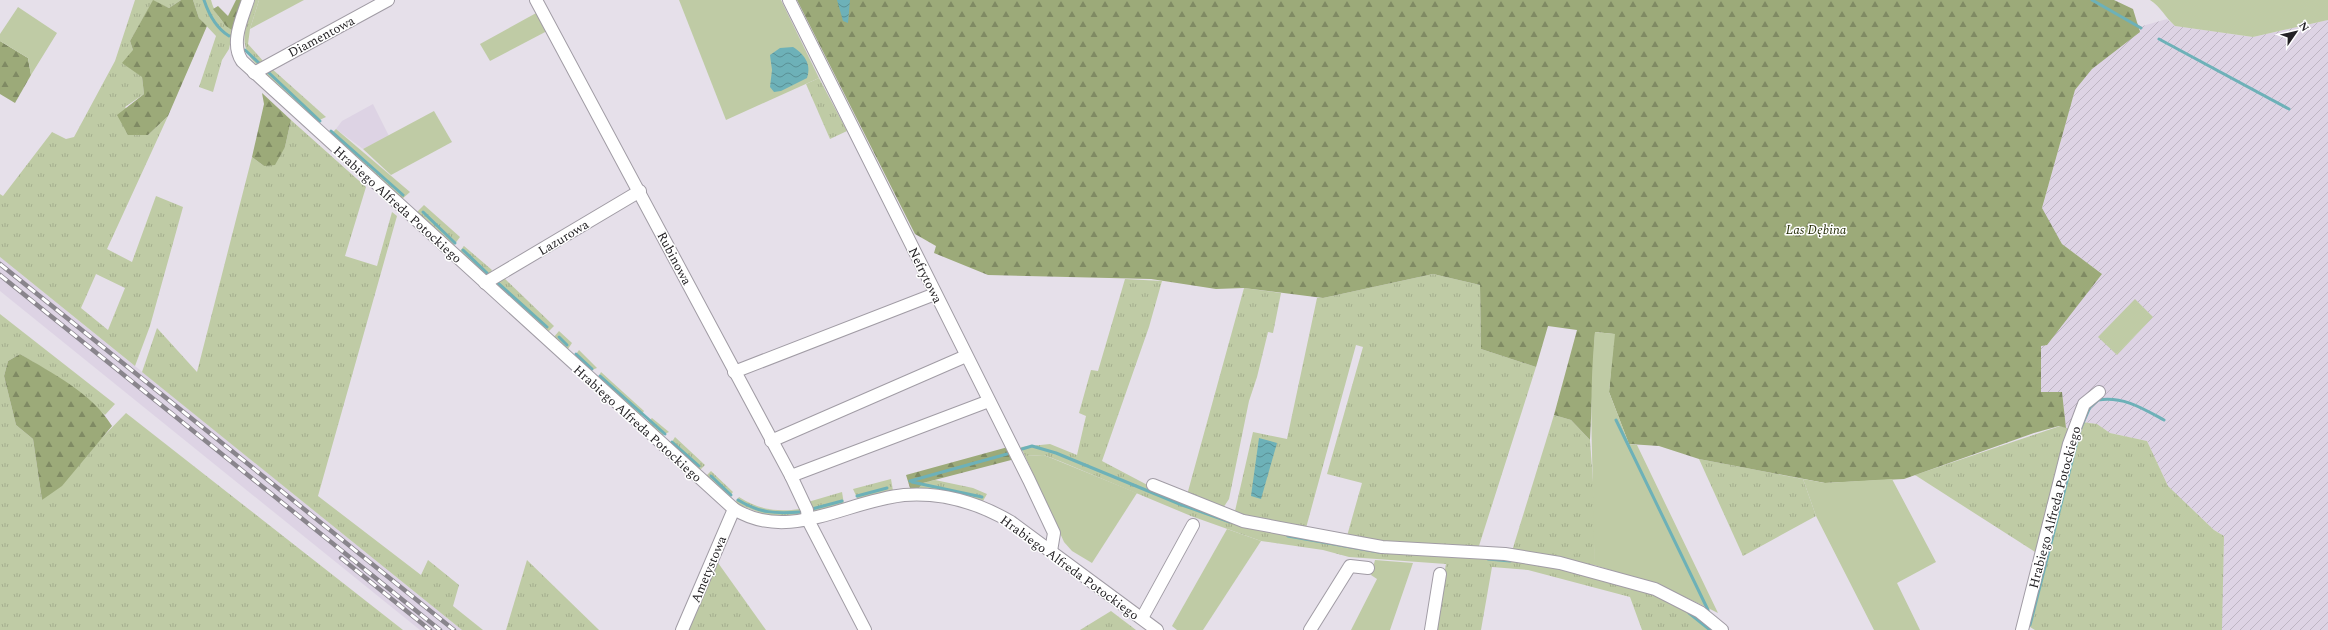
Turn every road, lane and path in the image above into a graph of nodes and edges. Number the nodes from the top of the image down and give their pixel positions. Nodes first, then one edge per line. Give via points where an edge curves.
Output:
1 (248, 0) edge
2 (388, 0) edge
3 (536, 0) edge
4 (788, 0) edge
5 (254, 73) junction
6 (640, 191) junction
7 (485, 283) junction
8 (934, 294) junction
9 (966, 356) junction
10 (734, 372) junction
11 (2099, 392) dead end
12 (989, 401) junction
13 (771, 441) junction
14 (791, 476) junction
15 (1153, 485) dead end
16 (734, 509) junction
17 (808, 520) junction
18 (1193, 525) dead end
19 (1051, 551) junction
20 (1368, 568) dead end
21 (1440, 574) dead end
22 (1142, 618) junction
23 (682, 630) edge
24 (865, 630) edge
25 (1157, 630) edge
26 (1310, 630) edge
27 (1431, 630) edge
28 (1722, 630) edge
29 (2022, 630) edge

1 - 5 street, Hrabiego Alfreda Potockiego via 237,36 237,51 242,61
2 - 5 street, Diamentowa
3 - 6 street, Rubinowa
4 - 8 street, Nefrytowa
5 - 7 street, Hrabiego Alfreda Potockiego
6 - 7 street, Lazurowa
6 - 10 street, Rubinowa
7 - 16 street, Hrabiego Alfreda Potockiego
8 - 9 street, Nefrytowa
8 - 10 street
9 - 12 street, Nefrytowa
9 - 13 street
10 - 13 street, Rubinowa
11 - 29 street, Hrabiego Alfreda Potockiego via 2084,404 2069,444
12 - 14 street
12 - 19 street, Nefrytowa via 1054,533
13 - 14 street, Rubinowa
14 - 17 street, Rubinowa via 807,510
15 - 28 street via 1243,521 1382,547 1505,554 1560,563 1655,589 1700,612
16 - 17 street, Hrabiego Alfreda Potockiego via 757,520 771,523
16 - 23 street, Ametystowa
17 - 19 street, Hrabiego Alfreda Potockiego via 889,498 944,496 960,499 995,513
17 - 24 street, Rubinowa
18 - 22 street
19 - 22 street, Hrabiego Alfreda Potockiego
20 - 26 street via 1350,566
21 - 27 street
22 - 25 street, Hrabiego Alfreda Potockiego

